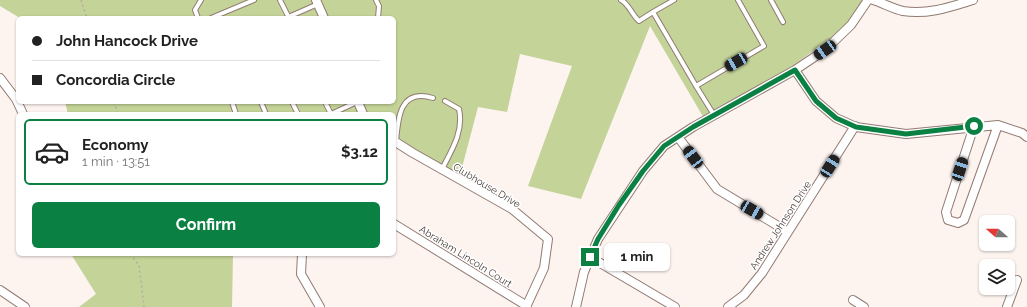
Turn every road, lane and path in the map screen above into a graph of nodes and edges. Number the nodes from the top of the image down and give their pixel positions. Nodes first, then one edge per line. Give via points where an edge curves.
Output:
1 (81, 0) edge
2 (201, 0) edge
3 (254, 0) edge
4 (280, 0) edge
5 (376, 0) edge
6 (621, 0) edge
7 (674, 0) edge
8 (738, 0) edge
9 (771, 0) edge
10 (868, 0) edge
11 (873, 0) edge
12 (973, 0) edge
13 (248, 1) edge
14 (317, 2) edge
15 (653, 12) junction
16 (86, 16) edge
17 (197, 16) edge
18 (215, 16) edge
19 (287, 16) edge
20 (292, 16) edge
21 (323, 16) edge
22 (378, 16) edge
23 (783, 22) dead end
24 (795, 70) junction
25 (0, 78) edge
26 (696, 86) junction
27 (433, 98) dead end
28 (16, 99) edge
29 (445, 101) dead end
30 (353, 104) edge
31 (335, 112) edge
32 (714, 115) junction
33 (998, 125) junction
34 (855, 126) junction
35 (974, 126) junction
36 (396, 135) edge
37 (678, 137) junction
38 (1027, 137) edge
39 (396, 142) edge
40 (442, 170) junction
41 (396, 225) edge
42 (788, 232) junction
43 (132, 256) edge
44 (302, 256) edge
45 (590, 257) junction
46 (1017, 280) dead end
47 (0, 290) edge
48 (853, 300) dead end
49 (527, 306) edge
50 (25, 307) edge
51 (144, 307) edge
52 (320, 307) edge
53 (576, 307) edge
54 (676, 307) edge
55 (728, 307) edge
56 (864, 307) edge
57 (1008, 307) edge

1 - 16 path
2 - 17 lane via 195,10
3 - 13 lane
4 - 19 lane
5 - 22 lane via 379,6
6 - 15 lane via 638,21
7 - 15 lane
8 - 26 lane via 764,46
9 - 23 lane
10 - 24 street via 846,30 825,50
11 - 12 street via 902,10 921,12 942,10
13 - 18 lane
14 - 20 lane
14 - 21 street
15 - 26 lane
24 - 32 street
24 - 34 street via 816,101 836,118
25 - 28 street
26 - 32 lane
27 - 36 lane via 416,95 405,102
29 - 40 lane via 459,109 461,119 456,143
30 - 31 lane
32 - 37 street
33 - 35 street
33 - 35 street via 964,220 958,224 948,220 946,212
33 - 38 street
34 - 35 street via 906,134
34 - 42 street, Andrew Johnson Drive
37 - 42 street via 717,189
37 - 45 street via 664,146 643,171 598,239
39 - 40 street, Clubhouse Drive
40 - 49 street, Clubhouse Drive via 512,209 548,239 544,268
41 - 49 street, Abraham Lincoln Court
42 - 55 street, Andrew Johnson Drive via 762,273 744,295
43 - 51 path via 139,265
44 - 52 street via 301,274
45 - 53 street
45 - 54 street
46 - 57 street
47 - 50 street
48 - 56 street

